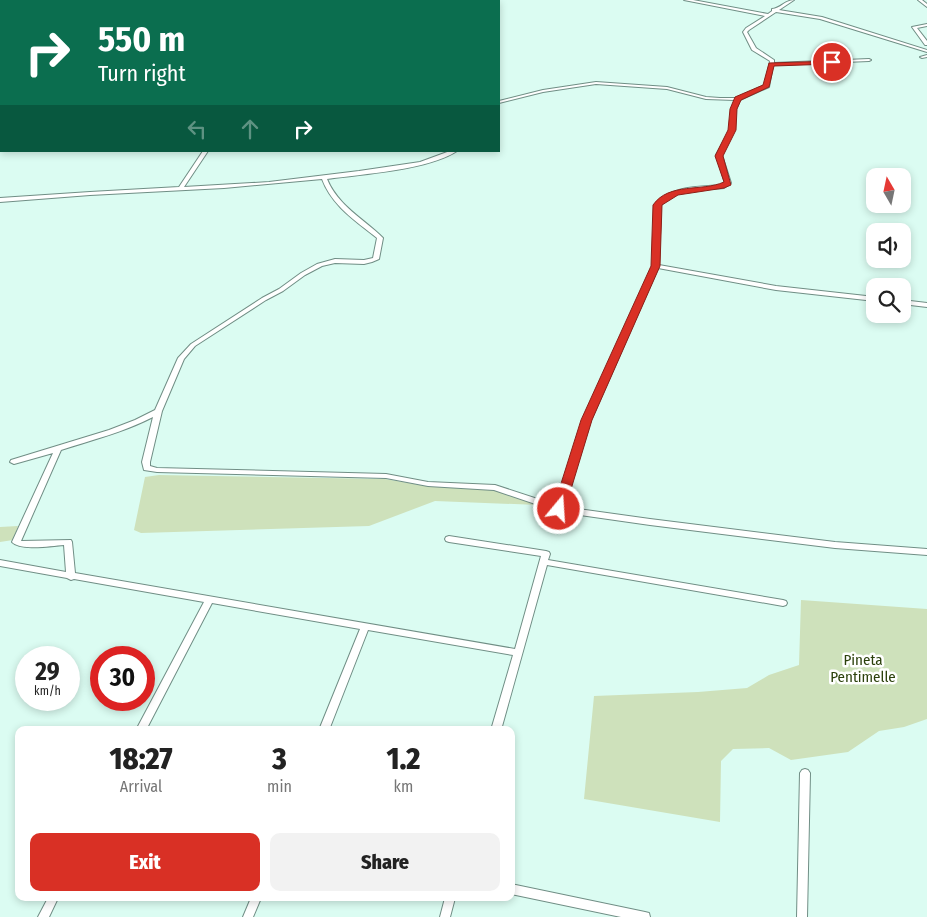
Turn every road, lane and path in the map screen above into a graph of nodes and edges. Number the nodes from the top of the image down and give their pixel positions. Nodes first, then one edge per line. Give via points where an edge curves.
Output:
1 (686, 0) edge
2 (792, 0) edge
3 (920, 0) edge
4 (927, 6) edge
5 (773, 10) junction
6 (767, 15) junction
7 (927, 25) edge
8 (927, 44) edge
9 (927, 51) edge
10 (869, 60) dead end
11 (771, 64) junction
12 (738, 99) junction
13 (500, 102) edge
14 (205, 152) edge
15 (452, 152) edge
16 (324, 178) junction
17 (180, 189) junction
18 (0, 200) edge
19 (656, 266) junction
20 (866, 298) edge
21 (911, 303) edge
22 (927, 305) edge
23 (158, 411) junction
24 (58, 449) junction
25 (14, 462) dead end
26 (559, 509) junction
27 (449, 539) dead end
28 (927, 552) edge
29 (544, 562) junction
30 (0, 563) edge
31 (71, 577) junction
32 (209, 600) junction
33 (783, 603) dead end
34 (365, 627) junction
35 (518, 652) junction
36 (143, 726) edge
37 (326, 726) edge
38 (497, 726) edge
39 (805, 773) dead end
40 (515, 889) edge
41 (51, 901) edge
42 (255, 901) edge
43 (449, 901) edge
44 (43, 917) edge
45 (248, 917) edge
46 (445, 917) edge
47 (645, 917) edge
48 (802, 917) edge

1 - 6 street
2 - 5 street
3 - 4 street
5 - 6 street
5 - 9 street via 821,18
6 - 11 street via 746,32 754,49 770,59
7 - 8 street via 914,27
10 - 11 street
11 - 12 street via 767,86
12 - 13 street via 706,98 667,88 610,83 542,91
12 - 19 street via 732,130 719,156 728,183 685,190 661,200 657,213
14 - 17 street
15 - 16 street via 442,158 398,167
16 - 17 street
16 - 23 street via 326,186 345,208 380,238 376,259 370,262 331,261 306,270 276,294 193,345 181,358
17 - 18 street
19 - 20 street via 776,288
19 - 26 street via 587,420
21 - 22 street
23 - 24 street via 138,422
23 - 26 street via 147,468 386,476 428,484 495,488
24 - 25 street
24 - 31 street via 16,542 68,542
26 - 28 street via 835,545
27 - 29 street via 546,554
29 - 33 street
29 - 35 street
30 - 31 street
31 - 32 street
32 - 34 street
32 - 36 street
34 - 35 street
34 - 37 street
35 - 38 street
39 - 48 street
40 - 47 street
41 - 44 street
42 - 45 street
43 - 46 street

